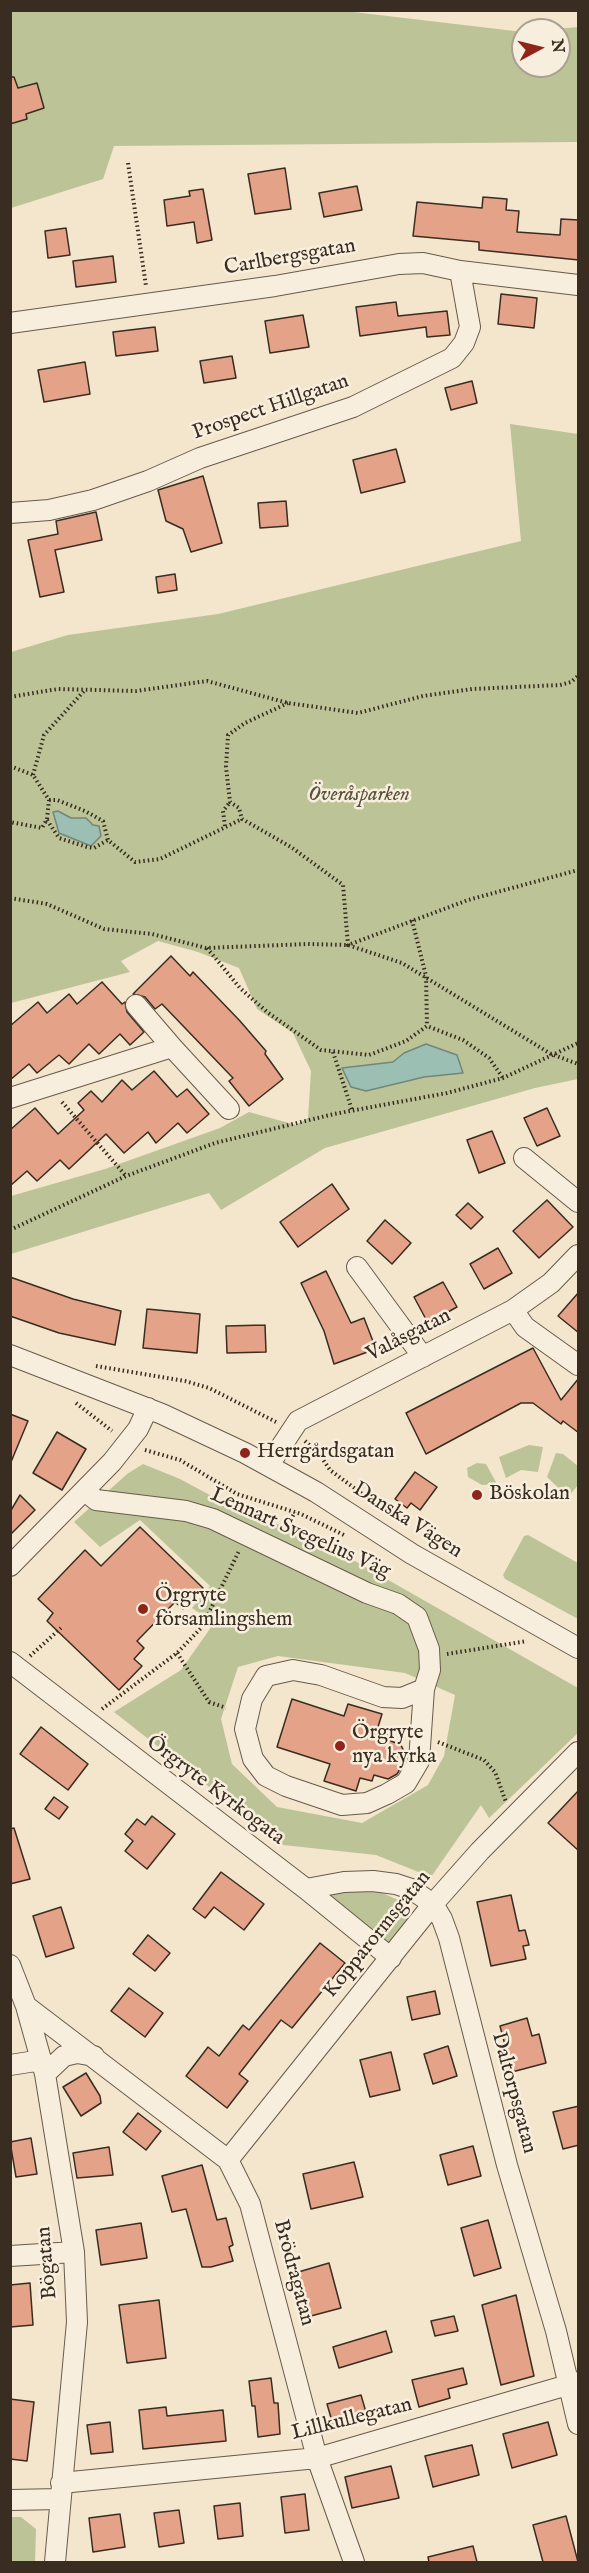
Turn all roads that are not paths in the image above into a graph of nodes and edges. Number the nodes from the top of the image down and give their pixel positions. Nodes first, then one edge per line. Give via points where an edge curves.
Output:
1 (460, 271) junction
2 (579, 285) edge
3 (10, 323) edge
4 (10, 513) edge
5 (136, 1005) dead end
6 (172, 1047) junction
7 (10, 1098) edge
8 (229, 1109) dead end
9 (524, 1158) dead end
10 (579, 1202) edge
11 (579, 1255) edge
12 (357, 1267) dead end
13 (513, 1310) junction
14 (10, 1355) edge
15 (423, 1357) junction
16 (579, 1365) edge
17 (148, 1408) junction
18 (269, 1465) junction
19 (86, 1492) junction
20 (10, 1566) edge
21 (579, 1648) edge
22 (14, 1665) edge
23 (424, 1689) junction
24 (579, 1752) edge
25 (306, 1889) junction
26 (433, 1904) junction
27 (391, 1958) junction
28 (10, 1965) edge
29 (26, 2006) junction
30 (95, 2056) junction
31 (10, 2066) edge
32 (43, 2067) junction
33 (228, 2160) junction
34 (74, 2252) junction
35 (10, 2256) edge
36 (574, 2383) edge
37 (579, 2424) edge
38 (317, 2458) junction
39 (60, 2491) junction
40 (10, 2500) edge
41 (54, 2562) edge
42 (354, 2562) edge

1 - 2 street, Carlbergsgatan
1 - 3 street, Carlbergsgatan via 423,263 399,264 149,305
1 - 4 street, Prospect Hillgatan via 470,327 464,344 452,358 353,407 245,441 148,481 93,500 49,510
5 - 6 street
6 - 7 street
6 - 8 street
9 - 10 street
11 - 13 street, Valåsgatan via 551,1283
12 - 15 street
13 - 15 street, Valåsgatan
13 - 16 street via 525,1327
14 - 17 street, Danska Vägen
15 - 18 street, Valåsgatan via 298,1421
17 - 18 street, Danska Vägen
17 - 19 street via 130,1442
18 - 21 street, Danska Vägen via 412,1554
19 - 20 street
19 - 23 street, Lennart Svegelius Väg via 96,1500 213,1518 410,1610 424,1632 431,1657
22 - 25 street, Örgryte Kyrkogata
23 - 23 street, Lennart Svegelius Väg via 402,1698 383,1697 321,1675 293,1670 267,1676 252,1699 245,1729 253,1759 266,1776 286,1786 342,1805 367,1803 406,1783 419,1761
24 - 26 street, Kopparormsgatan
25 - 26 street via 373,1881 411,1889
25 - 27 street, Örgryte Kyrkogata
26 - 27 street, Kopparormsgatan
26 - 36 street, Daltorpsgatan via 450,1938 519,2209
27 - 33 street, Kopparormsgatan
28 - 29 street, Bögatan
29 - 30 street, Brödragatan
29 - 32 street, Bögatan
30 - 32 street via 77,2053
30 - 33 street, Brödragatan
31 - 32 street
32 - 34 street, Bögatan
33 - 38 street, Brödragatan via 250,2204
34 - 35 street
34 - 39 street, Bögatan via 77,2322
36 - 37 street, Daltorpsgatan
36 - 38 street, Lillkullegatan
38 - 39 street, Lillkullegatan
38 - 42 street, Brödragatan
39 - 40 street, Lillkullegatan
39 - 41 street, Bögatan

